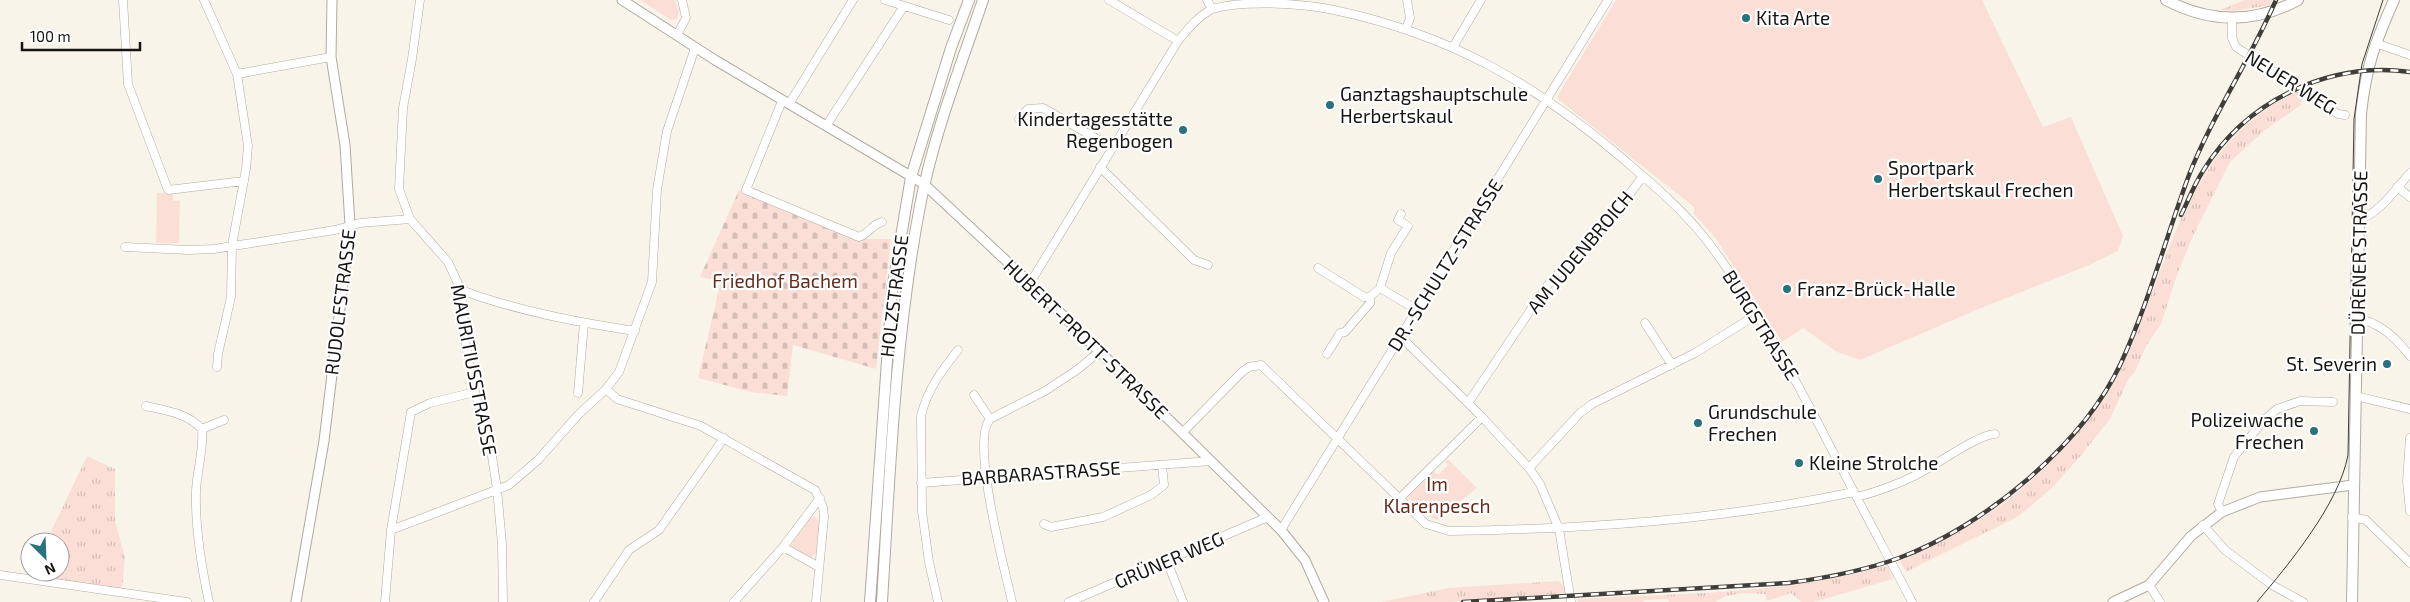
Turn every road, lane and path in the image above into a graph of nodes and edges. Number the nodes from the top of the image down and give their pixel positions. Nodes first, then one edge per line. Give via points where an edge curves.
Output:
1 (123, 0) edge
2 (204, 0) edge
3 (332, 0) edge
4 (420, 0) edge
5 (622, 0) edge
6 (682, 0) edge
7 (854, 0) edge
8 (886, 0) edge
9 (916, 0) edge
10 (969, 0) edge
11 (983, 0) edge
12 (1108, 0) edge
13 (1207, 0) edge
14 (1407, 0) edge
15 (1481, 0) edge
16 (1608, 0) edge
17 (2166, 0) edge
18 (2298, 0) edge
19 (2394, 0) edge
20 (1275, 1) edge
21 (1294, 2) edge
22 (904, 6) junction
23 (914, 9) junction
24 (1212, 9) junction
25 (2232, 19) junction
26 (949, 20) dead end
27 (1406, 29) junction
28 (677, 35) junction
29 (1178, 41) junction
30 (2375, 43) junction
31 (1453, 47) junction
32 (695, 48) junction
33 (2410, 55) edge
34 (332, 58) junction
35 (237, 74) junction
36 (1546, 100) junction
37 (785, 102) junction
38 (2345, 115) dead end
39 (1019, 119) dead end
40 (826, 126) junction
41 (1113, 148) junction
42 (1100, 167) junction
43 (2410, 173) edge
44 (1643, 176) junction
45 (912, 177) junction
46 (244, 182) junction
47 (924, 184) junction
48 (2398, 187) junction
49 (2410, 198) edge
50 (1401, 214) dead end
51 (2359, 218) junction
52 (410, 219) junction
53 (882, 222) dead end
54 (350, 226) junction
55 (232, 245) junction
56 (125, 247) dead end
57 (1208, 265) dead end
58 (1318, 268) dead end
59 (1030, 283) junction
60 (1380, 288) junction
61 (462, 290) junction
62 (1372, 296) junction
63 (1417, 310) junction
64 (1756, 315) junction
65 (2358, 319) junction
66 (584, 323) junction
67 (1645, 323) dead end
68 (635, 331) junction
69 (1401, 337) junction
70 (958, 350) dead end
71 (1100, 351) junction
72 (1327, 354) dead end
73 (2410, 356) edge
74 (1672, 365) junction
75 (217, 367) dead end
76 (581, 372) junction
77 (588, 382) dead end
78 (606, 389) junction
79 (474, 392) junction
80 (578, 394) dead end
81 (974, 395) dead end
82 (2356, 396) junction
83 (2332, 402) dead end
84 (1468, 403) junction
85 (146, 406) dead end
86 (2410, 409) edge
87 (1482, 417) junction
88 (990, 419) junction
89 (224, 420) dead end
90 (202, 429) junction
91 (1182, 433) junction
92 (1995, 434) dead end
93 (724, 438) junction
94 (1338, 438) junction
95 (2410, 438) edge
96 (1211, 461) junction
97 (1162, 465) junction
98 (1530, 468) junction
99 (985, 478) junction
100 (920, 483) junction
101 (2353, 485) junction
102 (497, 489) junction
103 (1855, 495) junction
104 (820, 498) junction
105 (1398, 499) junction
106 (2410, 511) edge
107 (2222, 512) junction
108 (1268, 517) junction
109 (2352, 517) junction
110 (1044, 524) dead end
111 (2203, 525) junction
112 (1559, 529) junction
113 (391, 530) junction
114 (1281, 530) junction
115 (783, 547) junction
116 (1167, 561) junction
117 (2410, 562) edge
118 (819, 568) junction
119 (0, 575) edge
120 (2149, 586) junction
121 (187, 602) edge
122 (209, 602) edge
123 (296, 602) edge
124 (385, 602) edge
125 (503, 602) edge
126 (594, 602) edge
127 (734, 602) edge
128 (816, 602) edge
129 (870, 602) edge
130 (882, 602) edge
131 (938, 602) edge
132 (1012, 602) edge
133 (1069, 602) edge
134 (1183, 602) edge
135 (1324, 602) edge
136 (1571, 602) edge
137 (1912, 602) edge
138 (2114, 602) edge
139 (2160, 602) edge
140 (2304, 602) edge
141 (2352, 602) edge

1 - 46 street via 128,84 168,190
2 - 35 street
3 - 34 street, RUDOLFSTRASSE
4 - 52 street, MAURITIUSSTRASSE via 403,108 398,175 401,200
5 - 28 street, HUBERT-PROTT-STRASSE
6 - 28 street via 686,18
7 - 37 street
8 - 22 street
9 - 23 street
10 - 45 main road, HOLZSTRASSE
11 - 47 main road, HOLZSTRASSE
12 - 29 street
13 - 24 street
14 - 27 street via 1410,18
15 - 31 street
16 - 36 street, DR.-SCHULTZ-STRASSE
17 - 25 main road, NEUER WEG via 2199,13
18 - 25 main road, NEUER WEG via 2257,16
19 - 30 main road, DÜRENER STRASSE
20 - 21 street, BURGSTRASSE
20 - 24 street, BURGSTRASSE via 1238,1
21 - 27 street, BURGSTRASSE
22 - 23 street
22 - 40 street
23 - 26 street
24 - 29 street via 1194,22
25 - 38 street, NEUER WEG via 2232,38 2236,47 2338,114
27 - 31 street, BURGSTRASSE
28 - 32 street, HUBERT-PROTT-STRASSE
29 - 41 street
30 - 33 street
30 - 51 main road, DÜRENER STRASSE via 2365,77 2361,114
31 - 36 street, BURGSTRASSE via 1509,75
32 - 37 street, HUBERT-PROTT-STRASSE
32 - 68 street via 667,132 657,190 652,282
34 - 35 street
34 - 54 street, RUDOLFSTRASSE via 345,145
35 - 46 street via 248,146
36 - 44 street, BURGSTRASSE
36 - 63 street, DR.-SCHULTZ-STRASSE
37 - 40 street, HUBERT-PROTT-STRASSE
37 - 53 street via 746,190 859,237
39 - 41 street via 1028,109 1043,108
40 - 45 street, HUBERT-PROTT-STRASSE
41 - 42 street
42 - 57 street via 1194,260
42 - 59 street
43 - 48 street
44 - 64 street, BURGSTRASSE via 1668,197 1704,236
44 - 84 street, AM JUDENBROICH via 1546,287
45 - 47 street, HUBERT-PROTT-STRASSE
45 - 129 main road, HOLZSTRASSE via 892,290
46 - 55 street
47 - 59 street, HUBERT-PROTT-STRASSE
47 - 130 main road, HOLZSTRASSE via 901,336 890,448
48 - 49 street
48 - 51 street via 2374,213
50 - 60 street via 1398,220 1408,226 1391,253
51 - 65 main road, DÜRENER STRASSE
52 - 54 street
52 - 61 street, MAURITIUSSTRASSE via 448,262
54 - 55 street
54 - 123 street, RUDOLFSTRASSE via 324,441
55 - 56 street via 188,250
55 - 75 street via 231,297
58 - 62 street via 1364,297
59 - 71 street, HUBERT-PROTT-STRASSE
60 - 62 street
60 - 63 street
61 - 66 street
61 - 79 street, MAURITIUSSTRASSE via 465,340
62 - 72 street via 1370,303 1345,332 1340,333
63 - 69 street, DR.-SCHULTZ-STRASSE
64 - 74 street
64 - 103 street, BURGSTRASSE via 1815,415
65 - 73 street via 2377,325 2400,343
65 - 82 main road, DÜRENER STRASSE
66 - 68 street
66 - 76 street
67 - 74 street
68 - 78 street via 619,372
69 - 84 street
69 - 94 street, DR.-SCHULTZ-STRASSE
70 - 100 street via 924,403 919,441
71 - 88 street via 1045,391
71 - 91 street, HUBERT-PROTT-STRASSE
74 - 98 street via 1592,404
76 - 77 street
76 - 80 street
78 - 93 street via 617,399 693,422
78 - 102 street via 538,460 508,486
79 - 102 street, MAURITIUSSTRASSE via 490,443
79 - 113 street via 430,403 411,412
81 - 88 street
82 - 86 street
82 - 101 main road, DÜRENER STRASSE
83 - 107 street via 2300,401 2277,409 2264,420 2234,457 2218,504
84 - 87 street
85 - 90 street via 184,415
87 - 98 street
87 - 105 street
88 - 99 street via 984,432
89 - 90 street
90 - 122 street via 196,523
91 - 94 street via 1242,372 1255,364 1267,368
91 - 96 street, HUBERT-PROTT-STRASSE
92 - 103 street via 1981,436 1912,477
93 - 104 street via 815,490
93 - 126 street via 659,530 630,550
94 - 105 street
94 - 114 street, DR.-SCHULTZ-STRASSE
95 - 106 street via 2407,481
96 - 97 street, BARBARASTRASSE
96 - 108 street, HUBERT-PROTT-STRASSE
97 - 99 street, BARBARASTRASSE
97 - 110 street, BARBARASTRASSE via 1164,485 1151,495 1103,517 1051,527
98 - 112 street via 1549,502
99 - 100 street, BARBARASTRASSE
99 - 132 street
100 - 131 street via 929,562
101 - 107 street via 2260,497
101 - 109 main road, DÜRENER STRASSE
102 - 113 street
102 - 125 street, MAURITIUSSTRASSE
103 - 112 street via 1753,510
103 - 137 street, BURGSTRASSE
104 - 115 street
104 - 118 street via 824,517
105 - 112 street via 1426,524 1438,529
107 - 111 street
108 - 114 street, HUBERT-PROTT-STRASSE
108 - 116 street, GRÜNER WEG
109 - 117 street via 2366,520
109 - 141 main road, DÜRENER STRASSE
111 - 120 street
111 - 140 street via 2225,550 2272,585
112 - 136 street
113 - 124 street
114 - 135 street, HUBERT-PROTT-STRASSE via 1303,558
115 - 118 street
115 - 127 street
116 - 133 street, GRÜNER WEG
116 - 134 street
118 - 128 street
119 - 121 street
120 - 138 street
120 - 139 street

